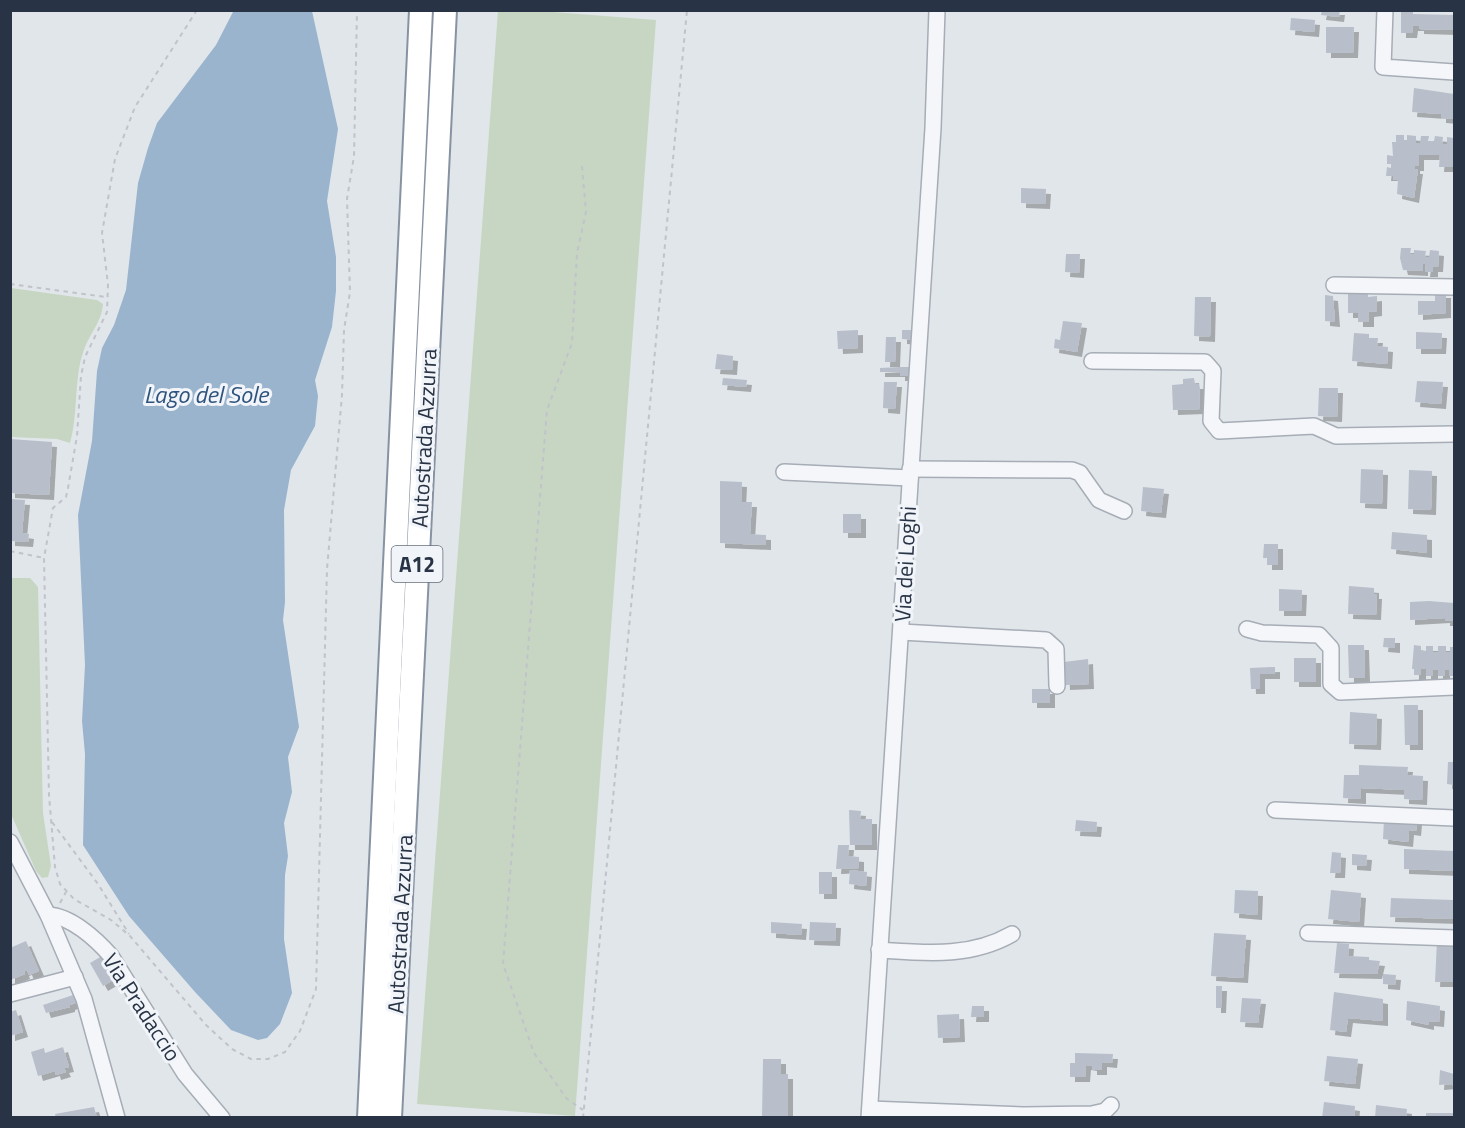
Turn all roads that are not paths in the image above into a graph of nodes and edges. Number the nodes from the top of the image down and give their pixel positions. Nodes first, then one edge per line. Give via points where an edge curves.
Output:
1 (421, 10) edge
2 (445, 10) edge
3 (937, 10) edge
4 (1385, 10) edge
5 (1455, 72) edge
6 (1334, 285) dead end
7 (1455, 287) edge
8 (1092, 361) dead end
9 (1455, 434) edge
10 (784, 472) dead end
11 (910, 474) junction
12 (1124, 511) dead end
13 (1247, 629) dead end
14 (901, 632) junction
15 (1057, 686) dead end
16 (1455, 687) edge
17 (1275, 810) dead end
18 (1455, 818) edge
19 (10, 842) edge
20 (48, 915) junction
21 (1308, 933) dead end
22 (1012, 934) dead end
23 (1455, 938) edge
24 (879, 950) junction
25 (75, 977) junction
26 (10, 994) edge
27 (1111, 1105) dead end
28 (869, 1113) edge
29 (117, 1118) edge
30 (222, 1118) edge
31 (369, 1118) edge
32 (390, 1118) edge

1 - 31 highway, Autostrada Azzurra / A12
2 - 32 highway, Autostrada Azzurra / A12
3 - 11 street, Via dei Loghi
4 - 5 street via 1383,67
6 - 7 street
8 - 9 street via 1208,364 1213,375 1211,421 1219,431 1314,426 1336,436
10 - 11 street
11 - 12 street via 1072,470 1080,473 1100,500
11 - 14 street, Via dei Loghi
13 - 16 street via 1318,635 1332,648 1331,684 1340,692
14 - 15 street via 1046,640 1056,649
14 - 24 street, Via dei Loghi
17 - 18 street
19 - 20 street, Via Pradaccio
20 - 25 street, Via Pradaccio
20 - 30 street, Via Pradaccio via 59,916 98,942 111,956 185,1074
21 - 23 street
22 - 24 street via 963,953
24 - 28 street, Via dei Loghi
25 - 26 street
25 - 29 street, Via Pradaccio
27 - 28 street via 1092,1114

